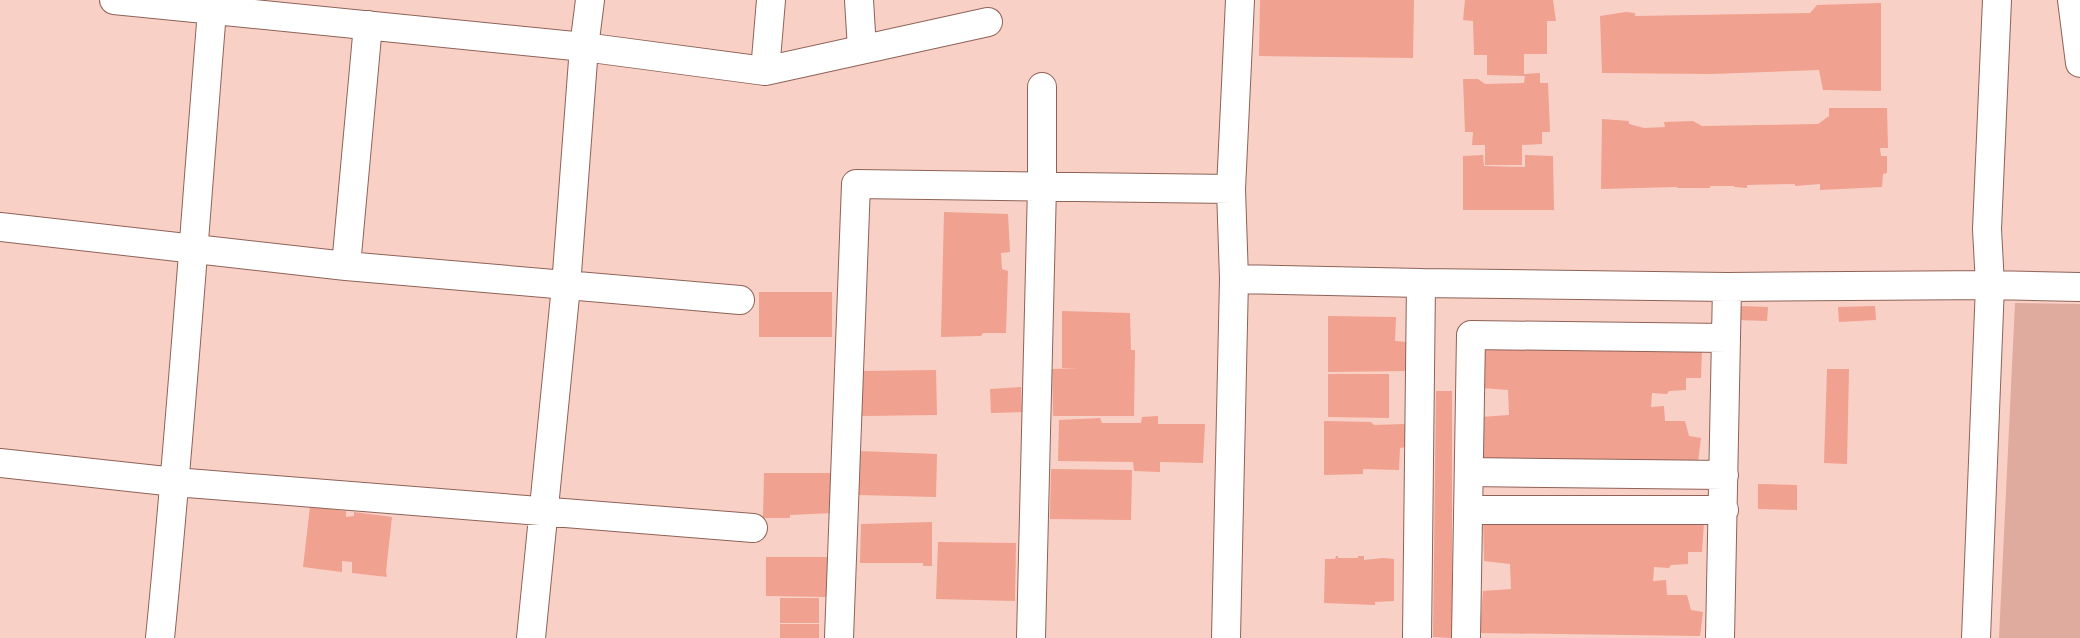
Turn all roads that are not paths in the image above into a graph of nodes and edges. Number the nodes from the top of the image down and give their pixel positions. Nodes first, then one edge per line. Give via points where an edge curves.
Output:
1 (114, 0) edge
2 (590, 0) edge
3 (771, 0) edge
4 (860, 0) edge
5 (1240, 0) edge
6 (1997, 0) edge
7 (2072, 0) edge
8 (152, 2) edge
9 (303, 9) edge
10 (212, 11) junction
11 (988, 22) dead end
12 (368, 25) junction
13 (584, 47) junction
14 (862, 49) junction
15 (2080, 63) edge
16 (765, 71) junction
17 (1042, 87) dead end
18 (1042, 186) junction
19 (1231, 189) junction
20 (0, 227) edge
21 (192, 249) junction
22 (346, 266) junction
23 (1234, 279) junction
24 (1421, 283) junction
25 (1990, 285) junction
26 (566, 286) junction
27 (1727, 286) junction
28 (2080, 287) edge
29 (740, 300) dead end
30 (1726, 338) junction
31 (0, 463) edge
32 (1469, 472) junction
33 (1724, 475) junction
34 (175, 482) junction
35 (543, 510) junction
36 (1468, 510) junction
37 (1724, 510) junction
38 (753, 528) dead end
39 (160, 638) edge
40 (531, 638) edge
41 (839, 638) edge
42 (1031, 638) edge
43 (1226, 638) edge
44 (1417, 638) edge
45 (1466, 638) edge
46 (1720, 638) edge
47 (1976, 638) edge

1 - 8 street
2 - 13 street
3 - 16 street
4 - 14 street
5 - 19 street
6 - 25 street via 1987,230
7 - 15 street
8 - 10 street
9 - 10 street
9 - 12 street
10 - 21 street
11 - 14 street
12 - 13 street
12 - 22 street
13 - 16 street
13 - 26 street
14 - 16 street
17 - 18 street
18 - 19 street
18 - 41 street via 856,184
18 - 42 street
19 - 23 street
20 - 21 street
21 - 22 street
21 - 34 street
22 - 26 street
23 - 24 street
23 - 43 street
24 - 27 street
24 - 44 street
25 - 27 street
25 - 28 street
25 - 47 street
26 - 29 street
26 - 35 street
27 - 30 street
30 - 32 street via 1471,335
30 - 33 street
31 - 34 street
32 - 33 street
32 - 36 street
33 - 37 street
34 - 35 street
34 - 39 street
35 - 38 street
35 - 40 street
36 - 37 street
36 - 45 street
37 - 46 street

